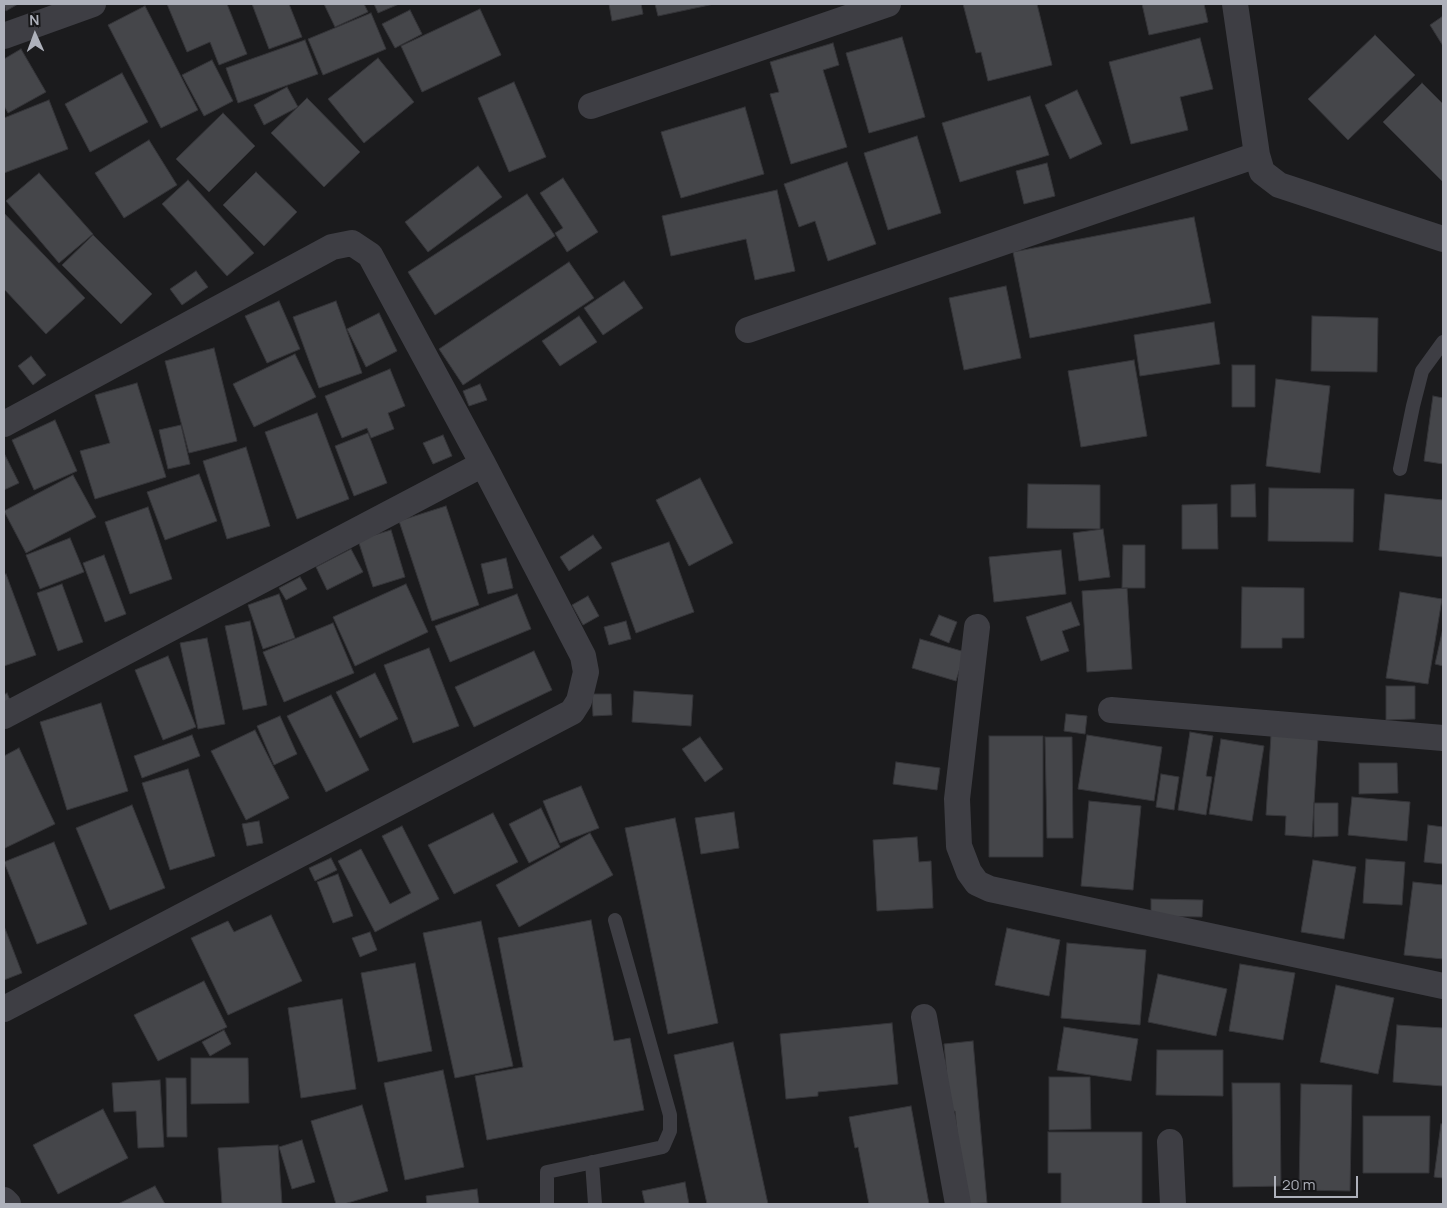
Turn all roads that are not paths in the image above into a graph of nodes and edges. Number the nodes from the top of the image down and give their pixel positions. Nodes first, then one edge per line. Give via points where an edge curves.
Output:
1 (93, 4) edge
2 (888, 4) edge
3 (1235, 4) edge
4 (4, 36) edge
5 (591, 106) dead end
6 (1257, 155) junction
7 (1443, 239) edge
8 (748, 330) dead end
9 (1443, 342) edge
10 (4, 424) edge
11 (483, 464) junction
12 (1400, 469) dead end
13 (976, 627) dead end
14 (1111, 710) dead end
15 (4, 716) edge
16 (1443, 738) edge
17 (615, 920) dead end
18 (1443, 986) edge
19 (4, 1009) edge
20 (924, 1017) dead end
21 (1170, 1142) dead end
22 (592, 1162) junction
23 (4, 1200) edge
24 (8, 1204) edge
25 (547, 1204) edge
26 (595, 1204) edge
27 (958, 1204) edge
28 (1173, 1204) edge

1 - 4 street
2 - 5 street
3 - 6 street
6 - 7 street via 1262,172 1279,185
6 - 8 street
9 - 12 lane via 1422,371
10 - 11 street via 332,246 352,243 370,255
11 - 15 street
11 - 19 street via 583,656 586,672 579,701 572,712
13 - 18 street via 957,799 959,846 977,883 990,889
14 - 16 street
17 - 22 lane via 670,1115 670,1131 663,1147
20 - 27 street
21 - 28 street
22 - 25 lane via 547,1172
22 - 26 lane
23 - 24 street

